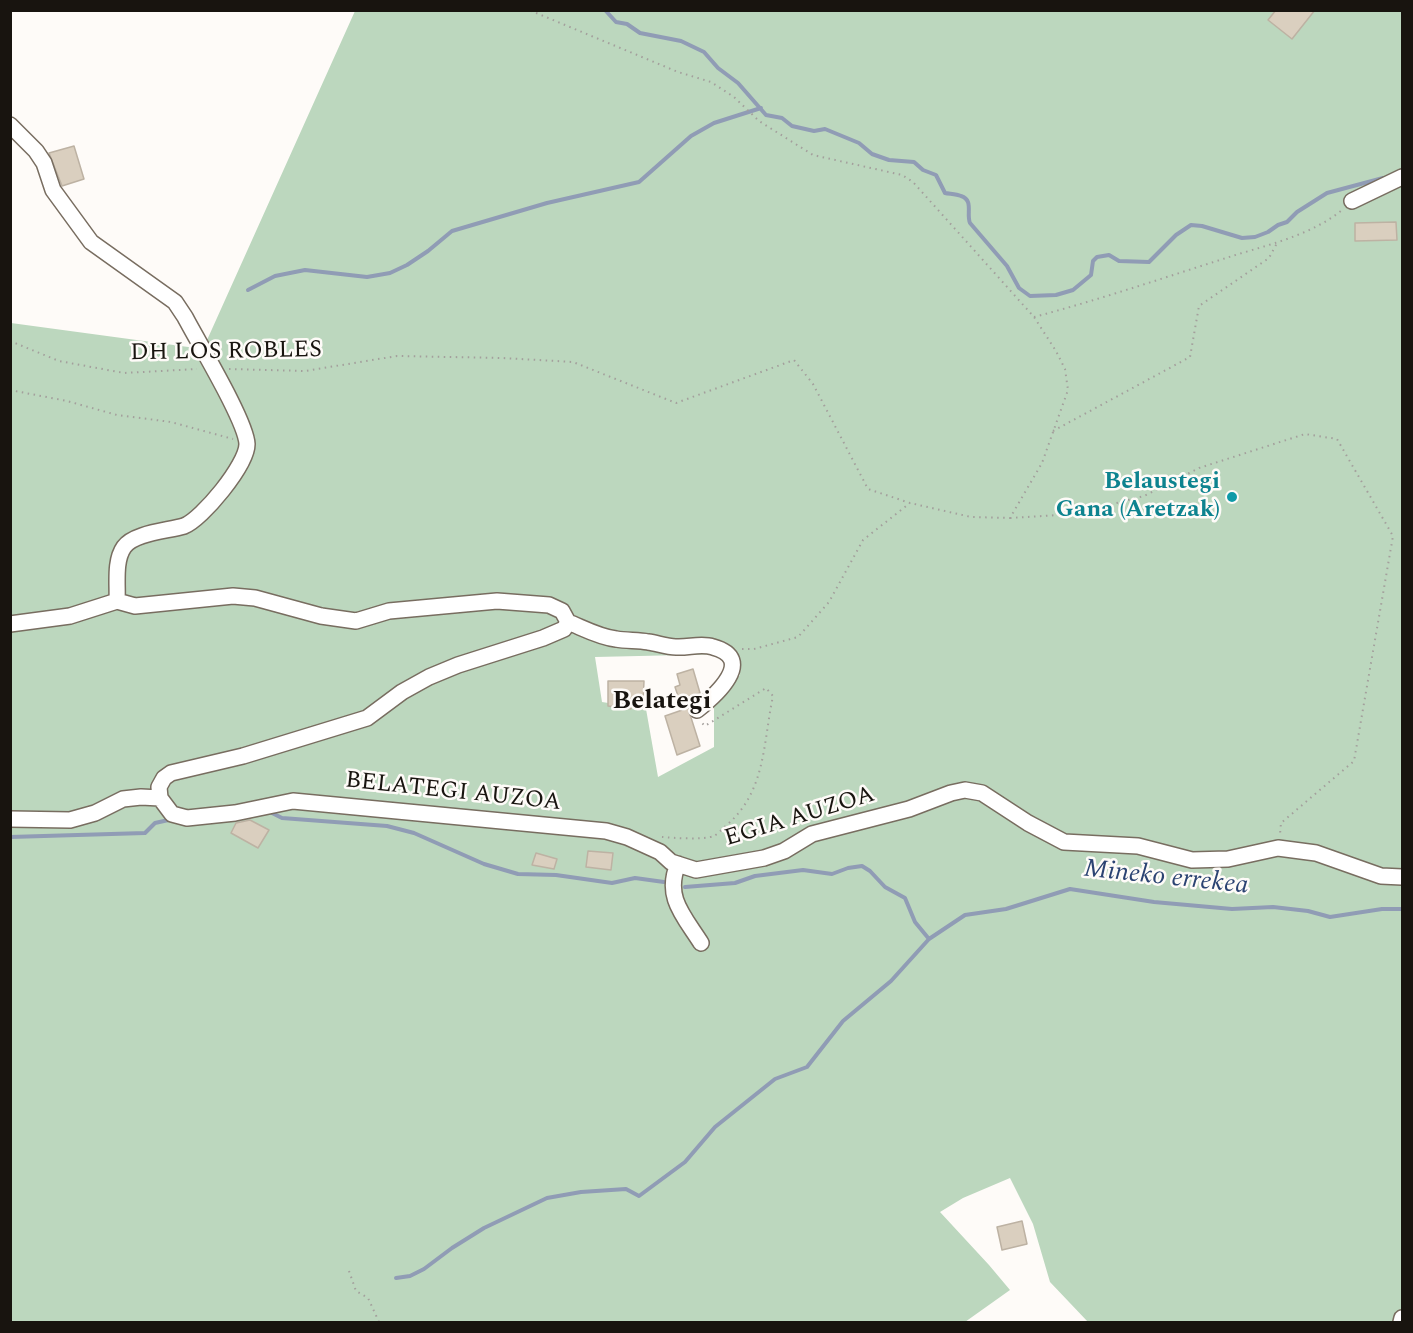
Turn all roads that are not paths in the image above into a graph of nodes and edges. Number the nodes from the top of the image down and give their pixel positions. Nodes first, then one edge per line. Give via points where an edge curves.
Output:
1 (10, 125) edge
2 (1402, 177) edge
3 (1352, 201) road end
4 (117, 601) junction
5 (568, 622) junction
6 (10, 624) edge
7 (697, 710) road end
8 (160, 798) junction
9 (10, 819) edge
10 (627, 837) joint
11 (678, 864) junction
12 (1402, 877) edge
13 (701, 943) dead end
14 (1402, 1318) edge
15 (1401, 1323) edge

1 - 4 lane via 36,151 53,190 91,242 174,302 240,421 247,444 243,460 227,484 187,525 137,538 125,546 118,559
2 - 3 lane
4 - 5 lane via 135,606 255,597 321,616 356,621 389,610 497,601 549,605 562,611
4 - 6 lane via 70,616
5 - 7 lane via 614,639 722,650 731,657 733,667 726,682
5 - 8 lane via 564,629 543,638 429,677 367,718 243,756 171,773 159,787
8 - 9 lane via 123,800 70,820
8 - 10 lane, BELATEGI AUZOA via 172,814 187,818 293,801 606,831
10 - 11 lane, EGIA AUZOA
11 - 12 lane, EGIA AUZOA via 696,870 764,858 812,834 965,790 982,793 1028,824 1064,842 1138,846 1192,860 1228,859 1278,848 1316,854 1381,876
11 - 13 lane via 672,890 676,905
14 - 15 lane

